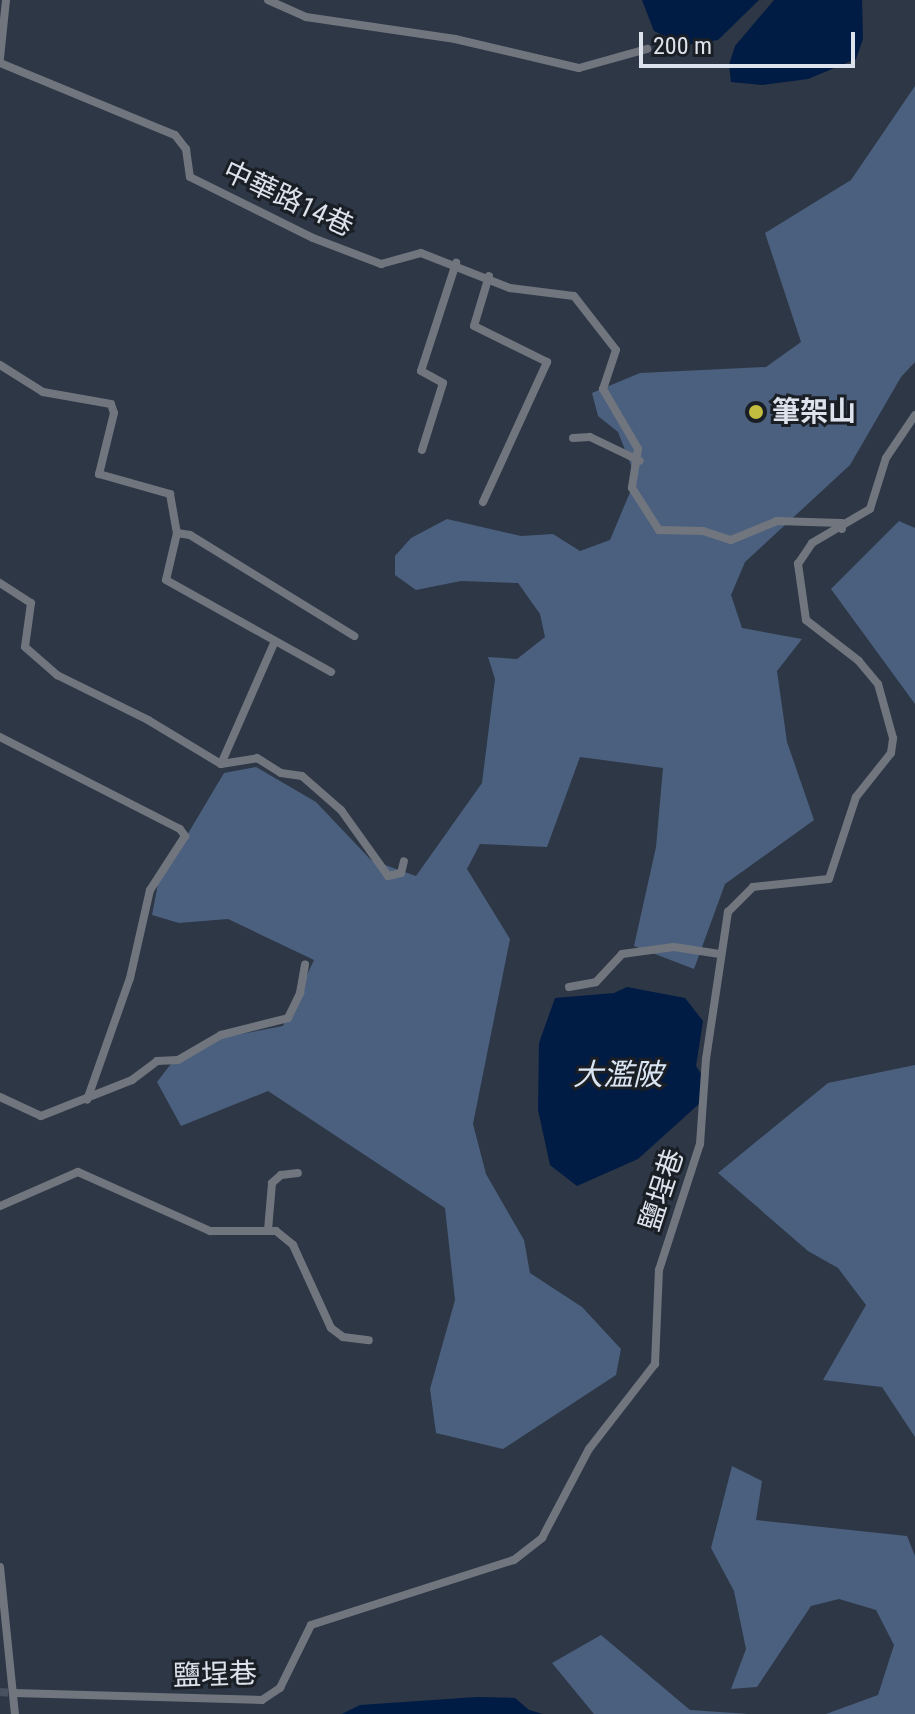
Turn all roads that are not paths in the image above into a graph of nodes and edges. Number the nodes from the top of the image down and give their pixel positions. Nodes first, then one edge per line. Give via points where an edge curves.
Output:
1 (6, 0) edge
2 (268, 0) edge
3 (647, 49) dead end
4 (0, 60) edge
5 (456, 263) junction
6 (489, 276) junction
7 (0, 365) edge
8 (915, 415) edge
9 (573, 438) dead end
10 (422, 450) dead end
11 (640, 461) junction
12 (483, 502) dead end
13 (842, 529) junction
14 (177, 533) junction
15 (0, 583) edge
16 (354, 636) dead end
17 (274, 643) junction
18 (331, 672) dead end
19 (0, 737) edge
20 (221, 764) junction
21 (404, 861) dead end
22 (719, 954) junction
23 (305, 964) dead end
24 (569, 987) dead end
25 (0, 1097) edge
26 (87, 1100) junction
27 (298, 1173) dead end
28 (0, 1206) edge
29 (268, 1230) junction
30 (369, 1340) dead end
31 (0, 1567) edge
32 (14, 1693) junction
33 (15, 1714) edge

1 - 4 street
2 - 3 street via 306,17 455,39 579,68
4 - 5 street, 中華路14巷 via 175,135 186,149 190,177 313,238 381,264 421,253
5 - 6 street, 中華路14巷
5 - 10 street via 421,371 443,383
6 - 11 street, 中華路14巷 via 510,288 568,294 582,303 616,350 603,389 631,433
6 - 12 street via 474,326 547,362
7 - 14 street via 43,392 111,404 114,413 99,474 170,494
8 - 13 street, 鹽埕巷 via 886,458 873,505
9 - 11 street via 590,437
11 - 13 street, 中華路14巷 via 632,488 659,530 703,531 731,540 777,521 841,523
13 - 22 street, 鹽埕巷 via 812,543 801,557 804,615 810,626 875,678 889,714 891,753 856,797 829,879 763,884 744,893 728,912
14 - 16 street via 190,535
14 - 17 street via 166,580
15 - 20 street via 31,603 25,647 57,675
17 - 18 street
17 - 20 street
19 - 26 street via 185,836 150,890 130,978
20 - 21 street via 257,758 281,773 302,776 341,810 388,876 401,873
22 - 24 street via 674,947 622,954 596,982
22 - 32 street, 鹽埕巷 via 700,1144 659,1270 655,1364 589,1449 542,1538 514,1560 311,1625 280,1688 262,1700
23 - 26 street via 288,1018 221,1035 174,1062 157,1061 132,1080
25 - 26 street via 41,1116
27 - 29 street via 281,1175 272,1183
28 - 29 street via 78,1172 210,1231
29 - 30 street via 289,1238 331,1328 343,1337
31 - 32 street
32 - 33 street

